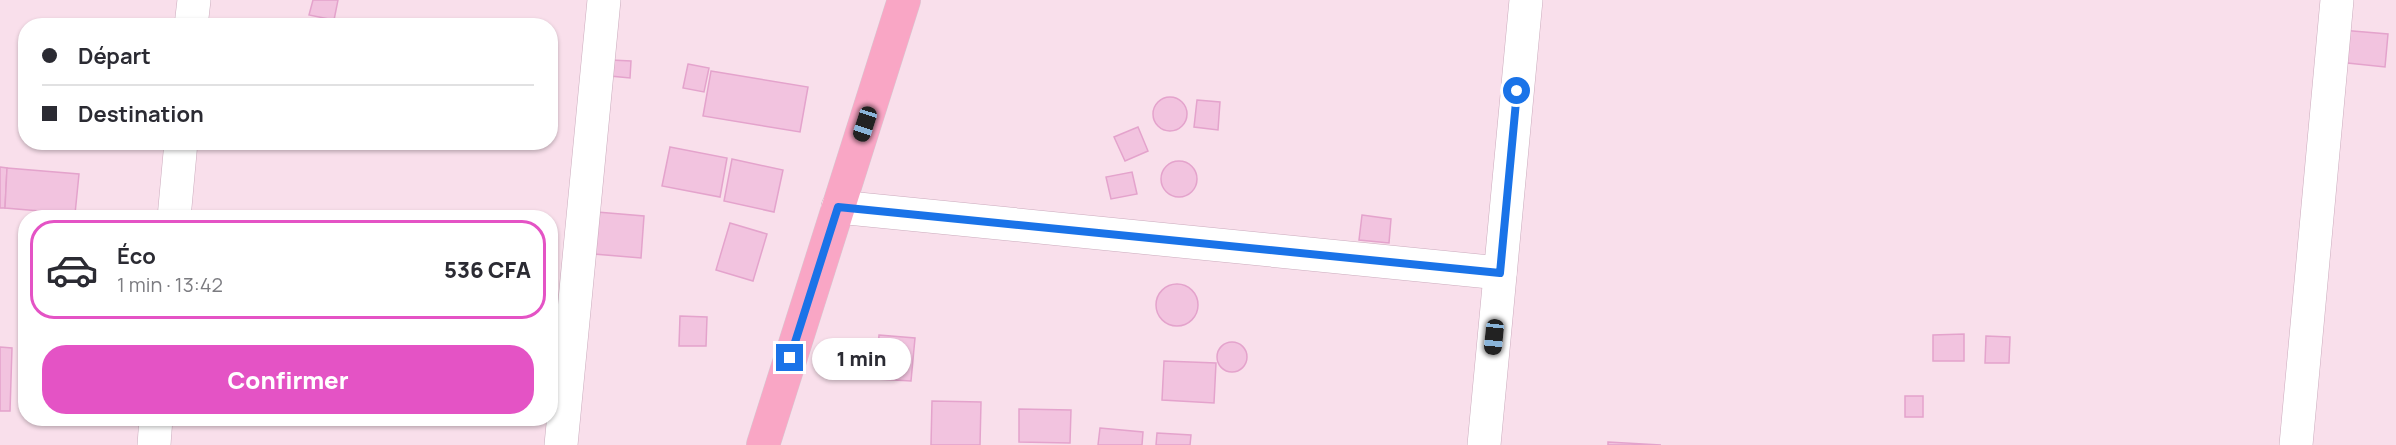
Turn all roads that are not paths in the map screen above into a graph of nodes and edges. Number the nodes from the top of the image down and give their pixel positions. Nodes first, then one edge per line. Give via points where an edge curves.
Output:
1 (194, 0) edge
2 (604, 0) edge
3 (904, 0) edge
4 (1526, 0) edge
5 (2337, 0) edge
6 (192, 18) edge
7 (180, 150) edge
8 (838, 207) junction
9 (175, 210) edge
10 (1500, 273) junction
11 (155, 426) edge
12 (154, 445) edge
13 (561, 445) edge
14 (763, 445) edge
15 (1484, 445) edge
16 (2296, 445) edge

1 - 6 street
2 - 13 street
3 - 8 main road
4 - 10 street
5 - 16 street
7 - 9 street
8 - 10 street
8 - 14 main road
10 - 15 street
11 - 12 street

